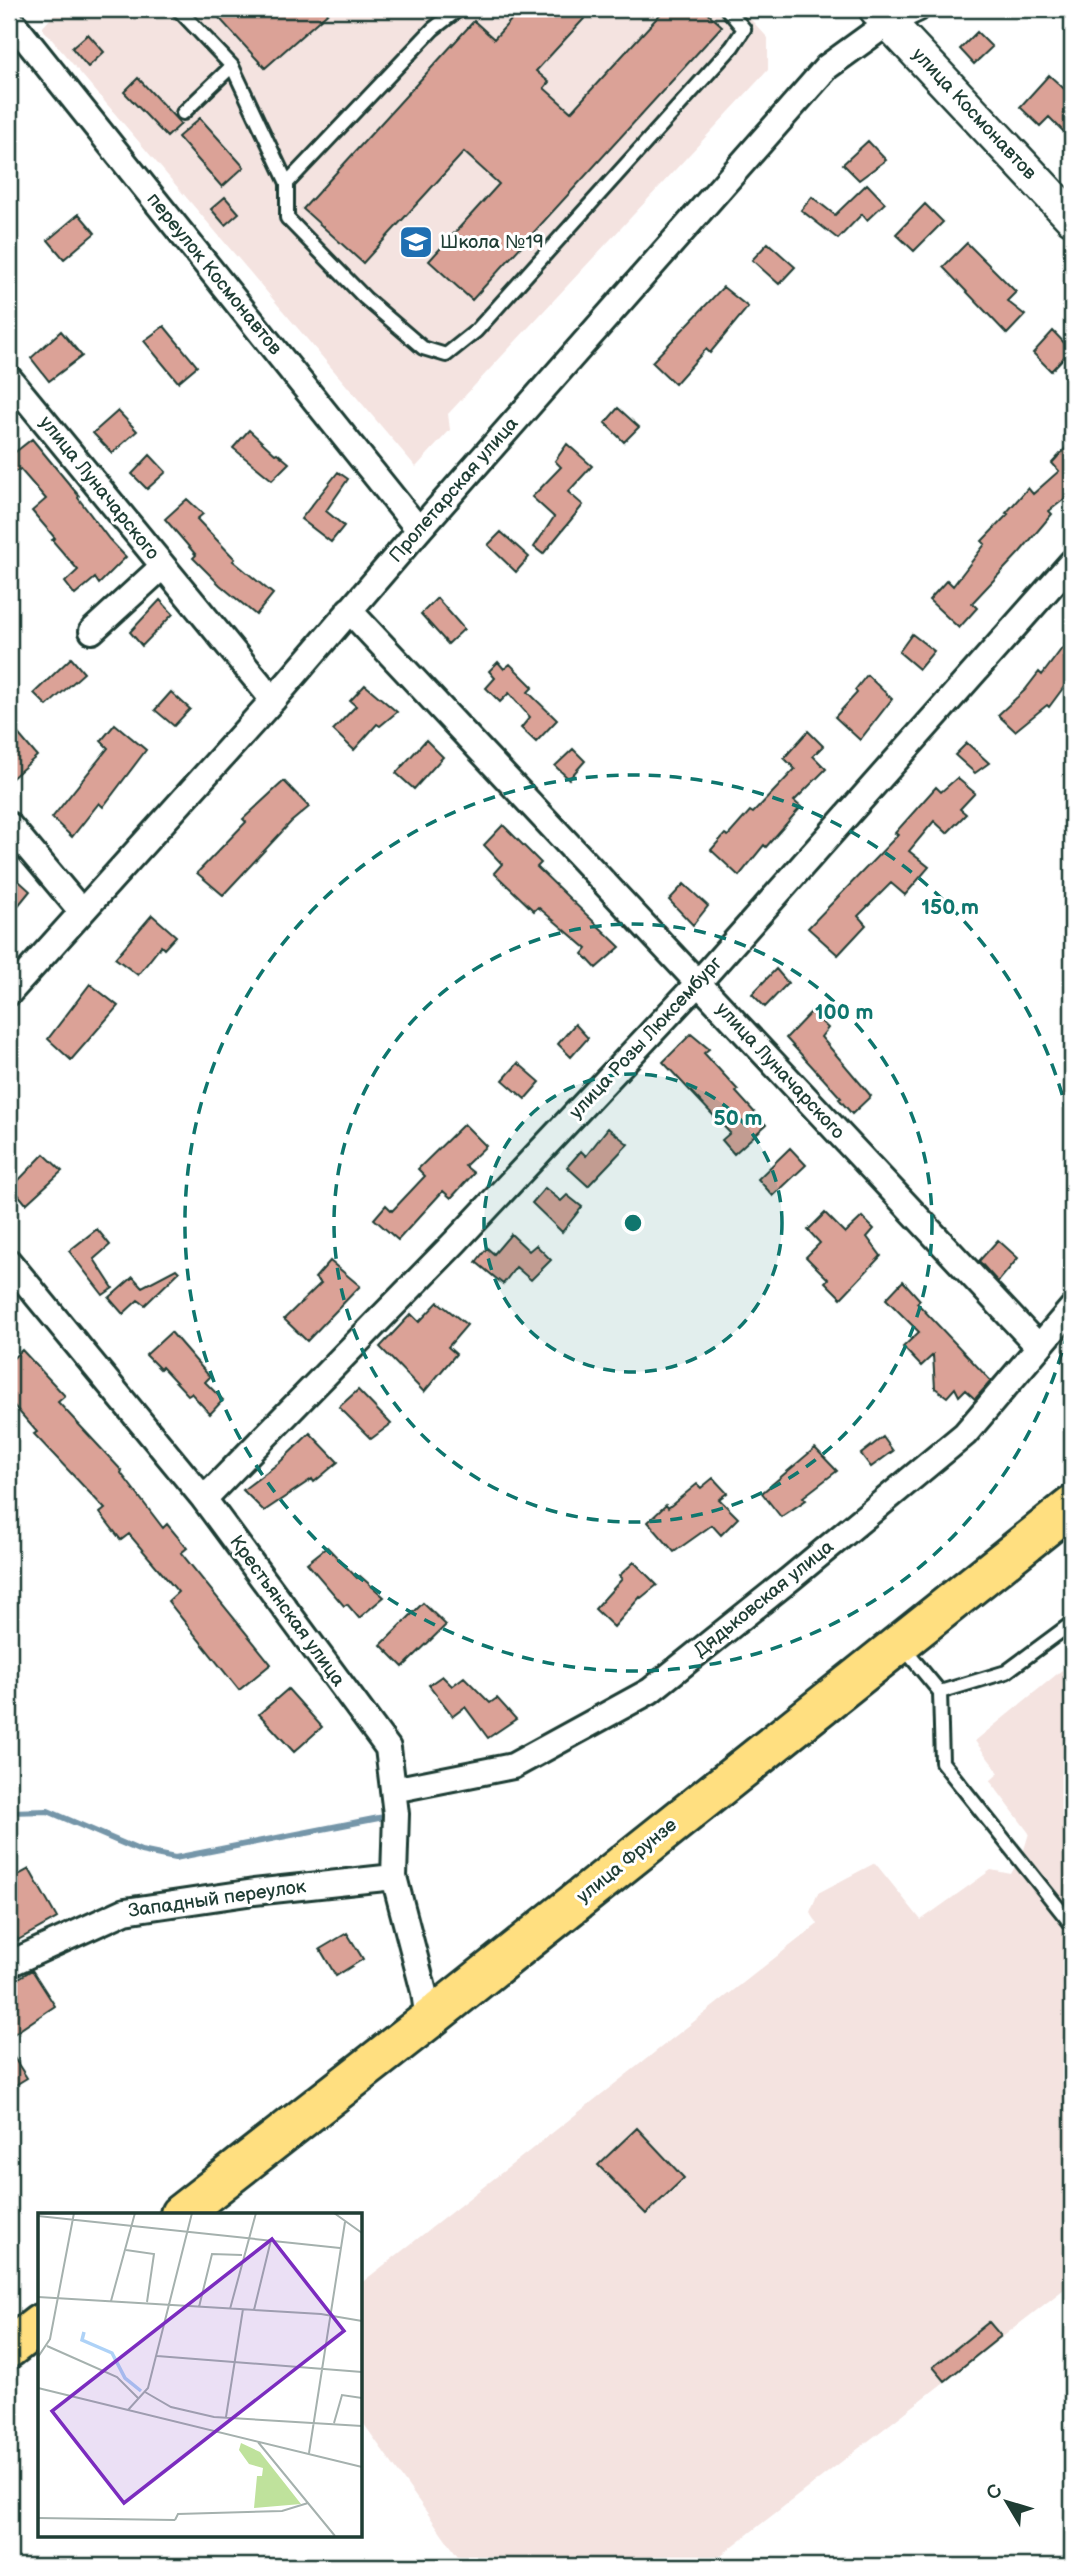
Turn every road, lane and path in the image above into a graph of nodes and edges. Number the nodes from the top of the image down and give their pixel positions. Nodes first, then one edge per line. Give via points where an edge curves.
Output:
1 (178, 9) edge
2 (459, 9) edge
3 (727, 9) edge
4 (894, 13) edge
5 (9, 18) edge
6 (232, 66) junction
7 (183, 113) dead end
8 (287, 183) junction
9 (1072, 219) edge
10 (9, 377) edge
11 (419, 530) junction
12 (1072, 562) edge
13 (163, 566) junction
14 (349, 610) junction
15 (92, 631) dead end
16 (273, 700) junction
17 (9, 825) edge
18 (82, 912) junction
19 (698, 983) junction
20 (9, 993) edge
21 (9, 1262) edge
22 (1072, 1308) edge
23 (1039, 1347) junction
24 (204, 1499) junction
25 (1072, 1506) edge
26 (1072, 1623) edge
27 (900, 1643) junction
28 (940, 1692) junction
29 (393, 1790) junction
30 (394, 1877) junction
31 (1072, 1925) edge
32 (9, 1964) edge
33 (428, 2020) junction
34 (181, 2213) edge
35 (38, 2326) edge
36 (9, 2348) edge

1 - 6 lane
2 - 8 lane via 433,29
3 - 8 lane via 744,29 732,47 477,331 446,355 423,348 365,298 286,218
4 - 9 street, улица Космонавтов
4 - 11 street, Пролетарская улица via 827,67
5 - 11 street, переулок Космонавтов
6 - 7 lane
6 - 8 lane
10 - 13 street, улица Луначарского
11 - 14 street, Пролетарская улица
12 - 19 street, улица Розы Люксембург
13 - 15 street, улица Луначарского
13 - 16 street, улица Луначарского
14 - 16 street, Пролетарская улица
14 - 19 street, улица Луначарского
16 - 18 street, Пролетарская улица
17 - 18 street
18 - 20 street, Пролетарская улица
19 - 23 street, улица Луначарского
19 - 24 street, улица Розы Люксембург via 455,1242
21 - 24 street, Крестьянская улица
22 - 23 street, Дядьковская улица
23 - 29 street, Дядьковская улица via 965,1434 650,1691 513,1766
24 - 29 street, Крестьянская улица via 388,1748
25 - 27 main road, улица Фрунзе
26 - 28 lane via 1006,1672
27 - 28 lane
27 - 33 main road, улица Фрунзе
28 - 31 lane via 942,1762
29 - 30 street, Крестьянская улица
30 - 32 street, Западный переулок via 125,1911
30 - 33 street, Крестьянская улица
33 - 34 main road, улица Фрунзе
35 - 36 main road

